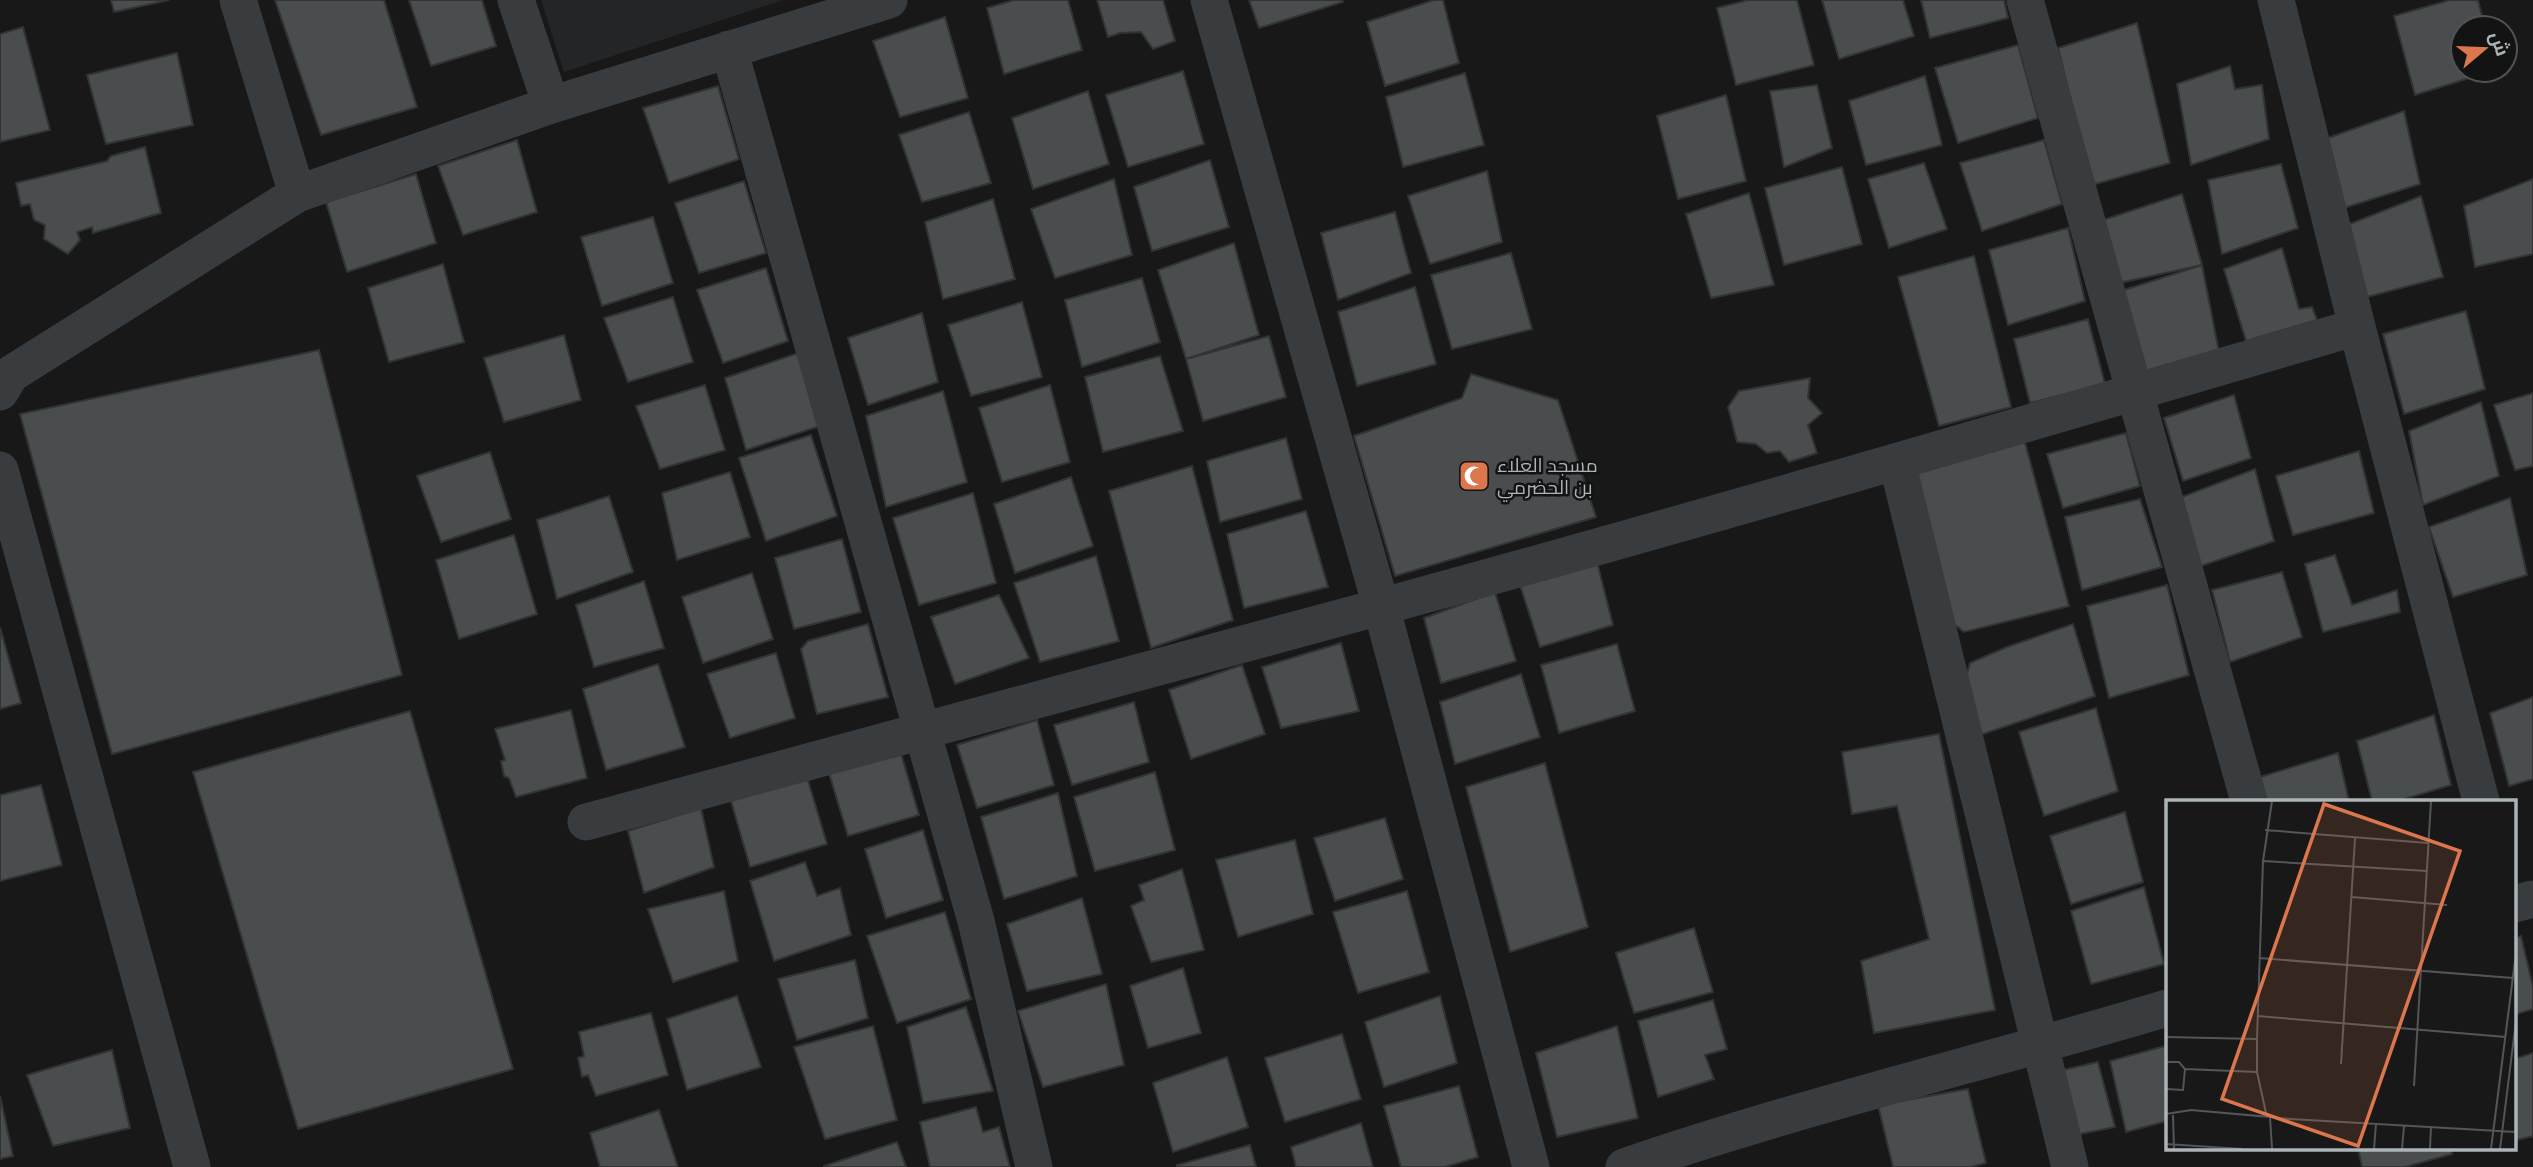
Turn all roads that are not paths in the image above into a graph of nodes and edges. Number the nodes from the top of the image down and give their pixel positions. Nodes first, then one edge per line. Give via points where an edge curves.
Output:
1 (238, 0) edge
2 (516, 0) edge
3 (889, 0) edge
4 (1209, 0) edge
5 (2025, 0) edge
6 (2276, 0) edge
7 (729, 49) junction
8 (551, 105) junction
9 (297, 194) junction
10 (2357, 327) junction
11 (0, 392) edge
12 (2134, 392) junction
13 (1897, 462) junction
14 (0, 470) edge
15 (1381, 606) junction
16 (922, 729) junction
17 (2249, 800) edge
18 (2481, 800) edge
19 (586, 822) dead end
20 (2533, 899) edge
21 (2516, 903) edge
22 (2166, 1008) edge
23 (2039, 1047) junction
24 (192, 1167) edge
25 (1034, 1167) edge
26 (1531, 1167) edge
27 (1624, 1167) edge
28 (2070, 1167) edge

1 - 9 street
2 - 8 street
3 - 7 street
4 - 15 street
5 - 12 street
6 - 10 street
7 - 8 street
7 - 16 street
8 - 9 street
9 - 11 street via 11,374
10 - 12 street
10 - 18 street
12 - 13 street
12 - 17 street
13 - 15 street
13 - 23 street
14 - 24 street
15 - 16 street
15 - 26 street
16 - 19 street
16 - 25 street via 976,921
20 - 21 street
22 - 23 street
23 - 27 street via 1917,1078
23 - 28 street

